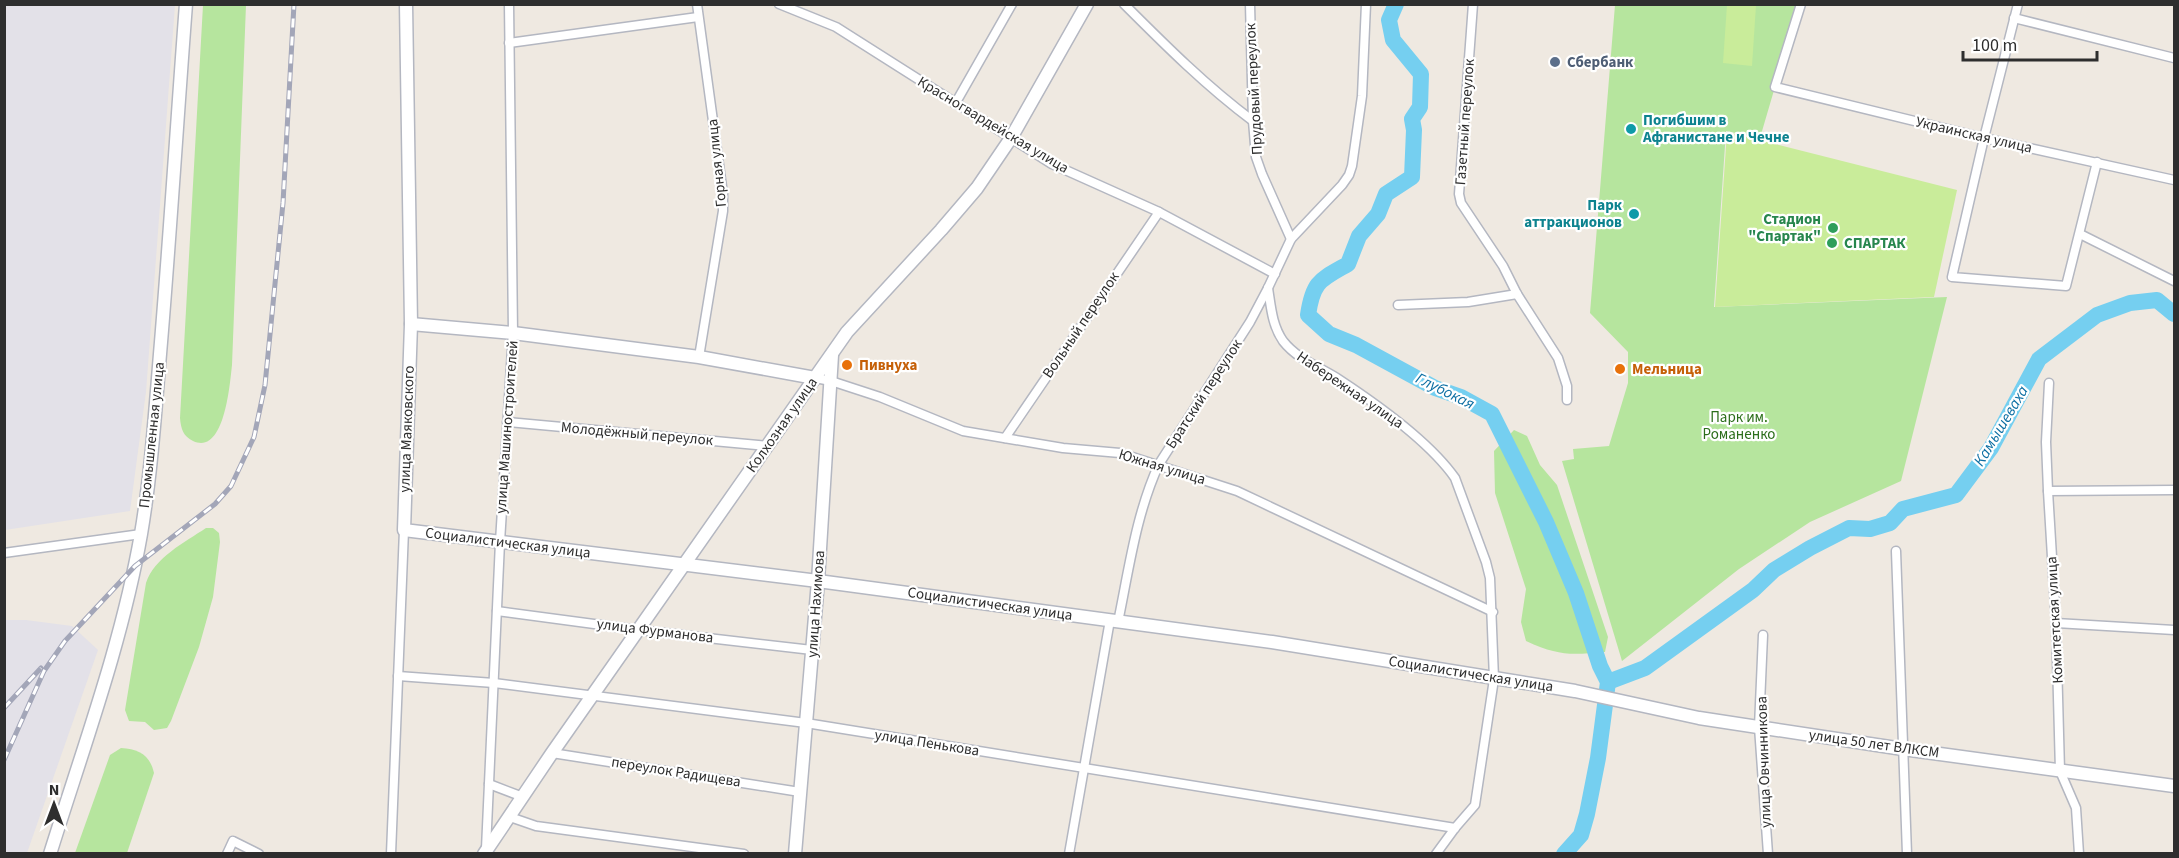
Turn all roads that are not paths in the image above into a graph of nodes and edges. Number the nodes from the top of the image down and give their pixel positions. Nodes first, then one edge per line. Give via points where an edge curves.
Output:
1 (186, 4) edge
2 (406, 4) edge
3 (509, 4) edge
4 (697, 4) edge
5 (779, 4) edge
6 (1012, 4) edge
7 (1087, 4) edge
8 (1124, 4) edge
9 (1250, 4) edge
10 (1366, 4) edge
11 (1473, 4) edge
12 (1801, 4) edge
13 (2018, 4) edge
14 (698, 17) junction
15 (2014, 18) junction
16 (509, 43) junction
17 (2175, 58) edge
18 (955, 104) junction
19 (1253, 121) junction
20 (1011, 138) junction
21 (1984, 138) junction
22 (2097, 162) junction
23 (2175, 180) edge
24 (1159, 212) junction
25 (2080, 234) junction
26 (1291, 239) junction
27 (1275, 274) junction
28 (2175, 281) edge
29 (1268, 288) junction
30 (1517, 294) junction
31 (1398, 305) dead end
32 (411, 324) junction
33 (513, 333) junction
34 (832, 353) junction
35 (699, 357) junction
36 (815, 378) junction
37 (831, 381) junction
38 (2049, 383) dead end
39 (1567, 400) dead end
40 (507, 422) junction
41 (1005, 438) junction
42 (768, 446) junction
43 (1159, 464) junction
44 (2175, 490) edge
45 (2048, 491) junction
46 (404, 530) junction
47 (141, 534) junction
48 (500, 542) junction
49 (1896, 551) dead end
50 (4, 553) edge
51 (685, 565) junction
52 (818, 581) junction
53 (497, 611) junction
54 (1493, 612) junction
55 (1114, 621) junction
56 (2056, 623) junction
57 (639, 630) junction
58 (2175, 630) edge
59 (1763, 635) dead end
60 (812, 650) junction
61 (398, 676) junction
62 (1494, 679) junction
63 (494, 683) junction
64 (1575, 691) joint
65 (593, 694) junction
66 (806, 723) junction
67 (1759, 727) junction
68 (1903, 749) junction
69 (552, 753) junction
70 (1084, 768) junction
71 (2060, 771) junction
72 (489, 784) junction
73 (2175, 786) edge
74 (800, 792) junction
75 (523, 797) junction
76 (510, 817) junction
77 (1455, 828) junction
78 (485, 852) edge
79 (50, 854) edge
80 (227, 854) edge
81 (259, 854) edge
82 (391, 854) edge
83 (744, 854) edge
84 (795, 854) edge
85 (1070, 854) edge
86 (1436, 854) edge
87 (1768, 854) edge
88 (1907, 854) edge
89 (2079, 854) edge

1 - 47 main road, Промышленная улица via 166,290
2 - 32 main road, улица Маяковского
3 - 16 street, улица Машиностроителей
4 - 14 street, Горная улица
5 - 18 street, Красногвардейская улица via 836,27
6 - 18 street
7 - 20 main road, Колхозная улица
8 - 19 street via 1194,73
9 - 19 street, Прудовый переулок
10 - 26 street via 1362,96 1349,176
11 - 30 street, Газетный переулок via 1459,194 1465,212 1503,266
12 - 21 street, Украинская улица via 1775,87
13 - 15 street
14 - 16 street
14 - 35 street, Горная улица via 723,194
15 - 17 street
15 - 21 street
16 - 33 street, улица Машиностроителей
18 - 20 street, Красногвардейская улица
19 - 26 street, Прудовый переулок via 1259,165
20 - 24 street, Красногвардейская улица via 1052,164
20 - 34 main road, Колхозная улица via 970,196
21 - 22 street, Украинская улица
21 - 25 street via 1952,277 2066,286
22 - 23 street, Украинская улица
22 - 25 street
24 - 27 street, Красногвардейская улица
24 - 41 street, Вольный переулок
25 - 28 street
26 - 27 street
27 - 29 street, Братский переулок
29 - 43 street, Братский переулок
29 - 54 street, Набережная улица via 1275,327 1292,351 1338,378 1407,429 1449,469 1486,562
30 - 31 street via 1468,302
30 - 39 street, Газетный переулок via 1558,358
32 - 33 main road
32 - 46 main road, улица Маяковского
33 - 35 main road
33 - 40 street, улица Машиностроителей
34 - 36 main road, Колхозная улица
34 - 37 main road, улица Нахимова
35 - 36 main road
36 - 37 street, Южная улица
36 - 42 main road, Колхозная улица
37 - 41 street, Южная улица via 963,431
37 - 52 main road, улица Нахимова
38 - 45 street, Комитетская улица
40 - 42 street, Молодёжный переулок
40 - 48 street, улица Машиностроителей
41 - 43 street, Южная улица via 1120,453
42 - 51 main road, Колхозная улица
43 - 54 street, Южная улица via 1237,491
43 - 55 street, Братский переулок via 1145,499
44 - 45 street
45 - 56 street, Комитетская улица
46 - 48 main road, Социалистическая улица
46 - 61 street, улица Маяковского
47 - 50 street
47 - 79 main road, Промышленная улица via 108,669
48 - 51 main road, Социалистическая улица
48 - 53 street, улица Машиностроителей
49 - 68 street
51 - 52 main road, Социалистическая улица
51 - 57 main road, Колхозная улица
52 - 55 main road, Социалистическая улица
52 - 60 main road, улица Нахимова
53 - 57 street, улица Фурманова
53 - 63 street, улица Машиностроителей
54 - 62 street, Набережная улица
55 - 62 main road, Социалистическая улица via 1272,642
55 - 70 street, Братский переулок
56 - 58 street
56 - 71 street, Комитетская улица
57 - 60 street, улица Фурманова
57 - 65 main road, Колхозная улица
59 - 67 street, улица Овчинникова
60 - 66 main road, улица Нахимова
61 - 63 street, улица Пенькова
61 - 82 street, улица Маяковского
62 - 64 main road, Социалистическая улица
62 - 77 street, Набережная улица via 1475,805
63 - 65 street, улица Пенькова
63 - 72 street, улица Машиностроителей
64 - 67 main road, улица 50 лет ВЛКСМ
65 - 66 street, улица Пенькова
65 - 69 main road, Колхозная улица
66 - 70 street, улица Пенькова
66 - 74 main road, улица Нахимова
67 - 68 main road, улица 50 лет ВЛКСМ
67 - 87 street, улица Овчинникова
68 - 71 main road, улица 50 лет ВЛКСМ
68 - 88 street
69 - 74 street, переулок Радищева
69 - 75 main road, Колхозная улица
70 - 77 street, улица Пенькова
70 - 85 street, Братский переулок
71 - 73 main road, улица 50 лет ВЛКСМ
71 - 89 street, Комитетская улица via 2076,808
72 - 75 street
72 - 78 street, улица Машиностроителей
74 - 84 main road, улица Нахимова
75 - 76 main road, Колхозная улица
76 - 78 main road, Колхозная улица
76 - 83 street via 536,826
77 - 86 street, Набережная улица
80 - 81 street via 233,841

